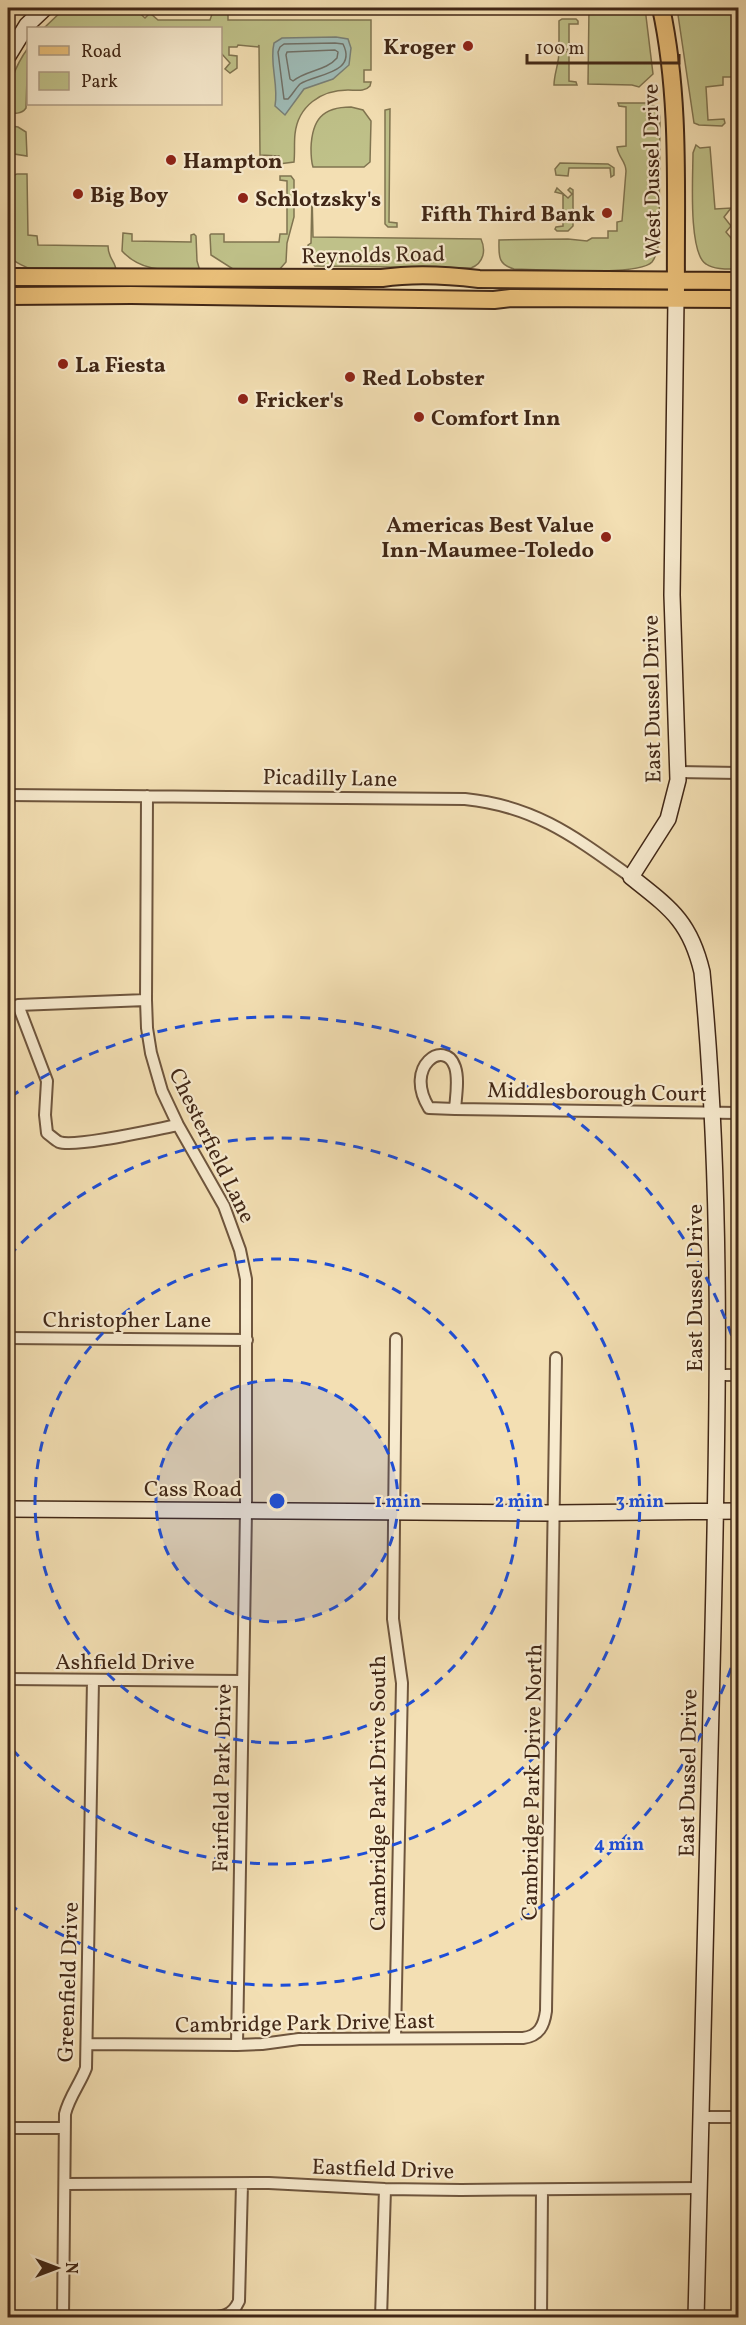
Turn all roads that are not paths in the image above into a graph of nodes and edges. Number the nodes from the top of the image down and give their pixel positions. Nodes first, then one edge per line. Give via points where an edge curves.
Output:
1 (45, 8) edge
2 (661, 8) edge
3 (8, 56) edge
4 (8, 277) edge
5 (676, 281) junction
6 (738, 281) edge
7 (8, 296) edge
8 (676, 299) junction
9 (738, 299) edge
10 (678, 772) junction
11 (738, 773) edge
12 (8, 795) edge
13 (147, 796) junction
14 (631, 877) junction
15 (146, 1000) junction
16 (456, 1109) junction
17 (713, 1112) junction
18 (738, 1113) edge
19 (178, 1125) junction
20 (8, 1338) edge
21 (396, 1339) dead end
22 (247, 1340) junction
23 (556, 1358) dead end
24 (716, 1375) junction
25 (738, 1375) edge
26 (8, 1509) edge
27 (246, 1511) junction
28 (716, 1511) junction
29 (738, 1511) edge
30 (395, 1512) junction
31 (555, 1513) junction
32 (8, 1679) edge
33 (93, 1680) junction
34 (242, 1681) junction
35 (395, 2038) junction
36 (523, 2038) joint
37 (87, 2044) junction
38 (237, 2045) junction
39 (702, 2117) junction
40 (738, 2117) edge
41 (8, 2128) edge
42 (64, 2128) junction
43 (65, 2184) junction
44 (242, 2184) junction
45 (700, 2188) junction
46 (385, 2189) junction
47 (542, 2190) junction
48 (63, 2318) edge
49 (200, 2318) edge
50 (381, 2318) edge
51 (541, 2318) edge
52 (696, 2318) edge

1 - 3 street via 27,25
2 - 5 main road, West Dussel Drive via 674,115
4 - 5 main road, Reynolds Road via 441,275 479,279
5 - 6 main road, Reynolds Road
5 - 8 main road, West Dussel Drive
7 - 8 main road, Reynolds Road
8 - 9 main road, Reynolds Road
8 - 10 street, East Dussel Drive via 672,595
10 - 11 street
10 - 14 street, East Dussel Drive via 668,819
12 - 13 street, Picadilly Lane
13 - 14 street, Picadilly Lane via 488,801 534,815 565,831
13 - 15 street, Chesterfield Lane
14 - 17 street, East Dussel Drive via 672,910 697,952 703,981
15 - 19 street, Chesterfield Lane via 155,1070
15 - 19 street via 18,1005 46,1081 47,1133 59,1142 69,1143
16 - 16 street, Middlesborough Court via 456,1069 446,1056 436,1055 424,1063 422,1097 429,1108
16 - 17 street, Middlesborough Court
17 - 18 street, Middlesborough Court
17 - 24 street, East Dussel Drive
19 - 22 street, Chesterfield Lane via 224,1206 235,1234 246,1279
20 - 22 street, Christopher Lane
21 - 30 street, Cambridge Park Drive South
22 - 27 street, Chesterfield Lane
23 - 31 street, Cambridge Park Drive North
24 - 25 street
24 - 28 street, East Dussel Drive
26 - 27 street, Cass Road
27 - 30 street, Cass Road
27 - 34 street, Fairfield Park Drive
28 - 29 street, Cass Road
28 - 31 street, Cass Road
28 - 39 street, East Dussel Drive
30 - 31 street, Cass Road
30 - 35 street, Cambridge Park Drive South via 393,1619 402,1683
31 - 36 street, Cambridge Park Drive North via 546,2011 542,2028 533,2037
32 - 33 street, Ashfield Drive
33 - 34 street, Ashfield Drive
33 - 37 street, Greenfield Drive
34 - 38 street, Fairfield Park Drive
35 - 36 street, Cambridge Park Drive East
35 - 38 street, Cambridge Park Drive East via 299,2039
37 - 38 street, Cambridge Park Drive East
37 - 42 street, Greenfield Drive via 86,2068 67,2106
39 - 40 street
39 - 45 street, East Dussel Drive
41 - 42 street
42 - 43 street, Greenfield Drive
43 - 44 street, Eastfield Drive
43 - 48 street, Greenfield Drive
44 - 46 street, Eastfield Drive
44 - 49 street via 239,2301 223,2318
45 - 47 street, Eastfield Drive
45 - 52 street, East Dussel Drive
46 - 47 street, Eastfield Drive
46 - 50 street
47 - 51 street

